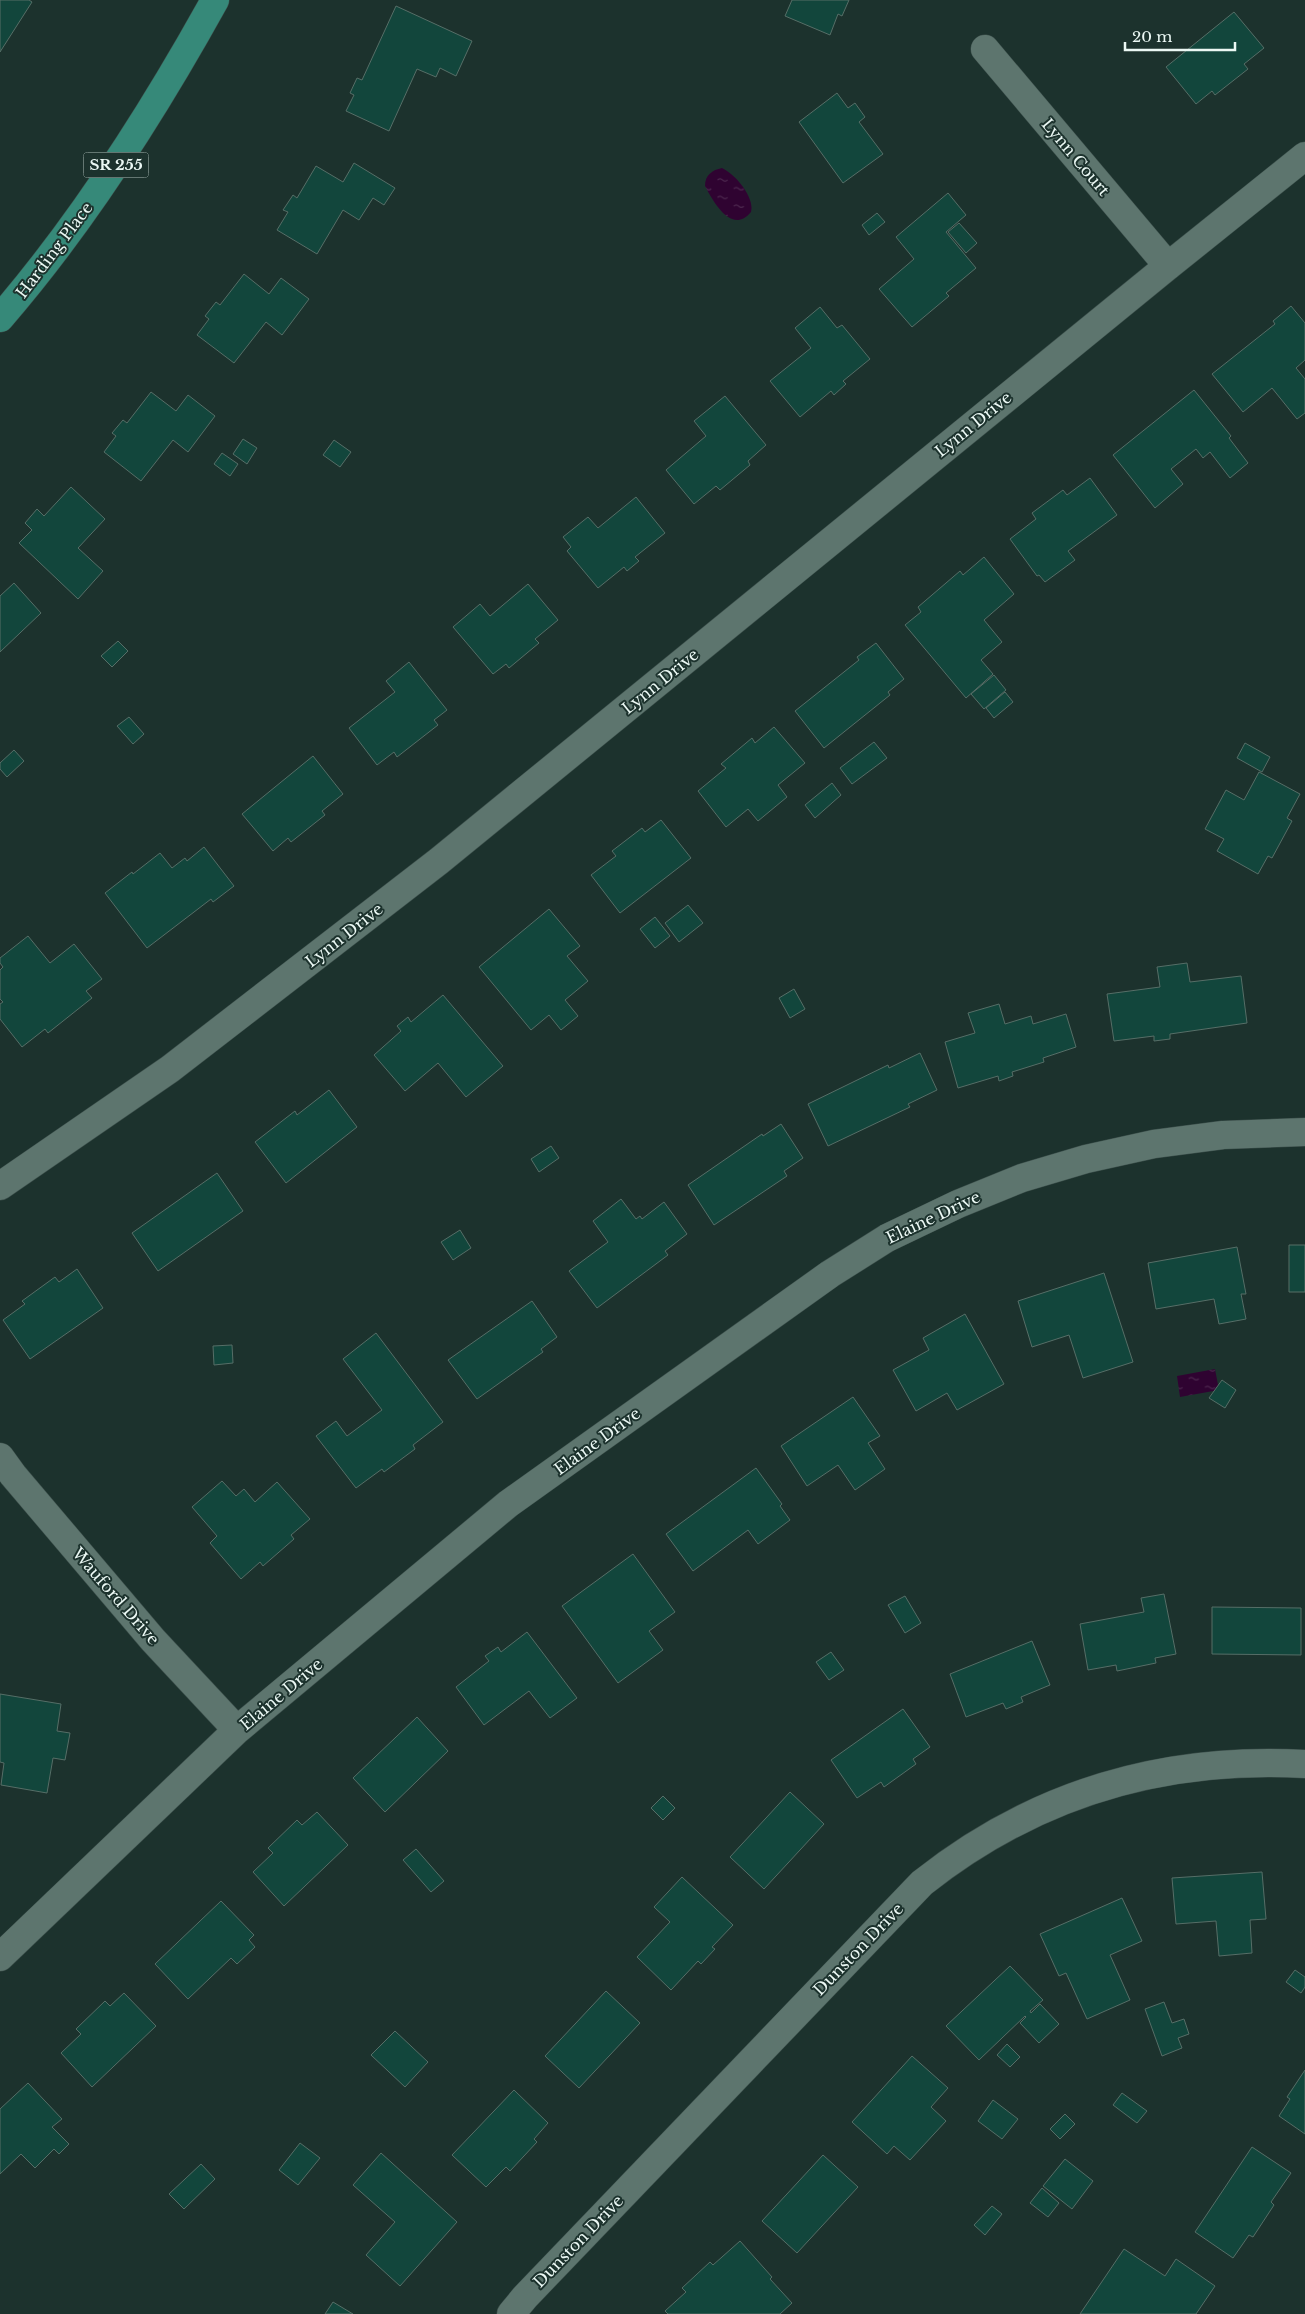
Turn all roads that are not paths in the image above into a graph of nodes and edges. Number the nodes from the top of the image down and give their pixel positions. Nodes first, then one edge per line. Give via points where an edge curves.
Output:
1 (215, 0) edge
2 (984, 49) dead end
3 (1305, 156) edge
4 (1168, 266) junction
5 (0, 318) edge
6 (1305, 1132) edge
7 (0, 1186) edge
8 (0, 1457) edge
9 (237, 1730) junction
10 (1305, 1764) edge
11 (0, 1957) edge
12 (511, 2314) edge

1 - 5 main road, Harding Place / SR 255 via 127,150 52,255
2 - 4 street, Lynn Court
3 - 4 street, Lynn Drive
4 - 7 street, Lynn Drive via 439,861 170,1069
6 - 9 street, Elaine Drive via 1223,1135 1154,1144 1086,1159 1013,1182 888,1238 830,1274 508,1504
8 - 9 street, Wauford Drive via 153,1640
9 - 11 street, Elaine Drive
10 - 12 street, Dunston Drive via 1264,1761 1136,1777 1060,1801 1021,1818 951,1859 922,1883

